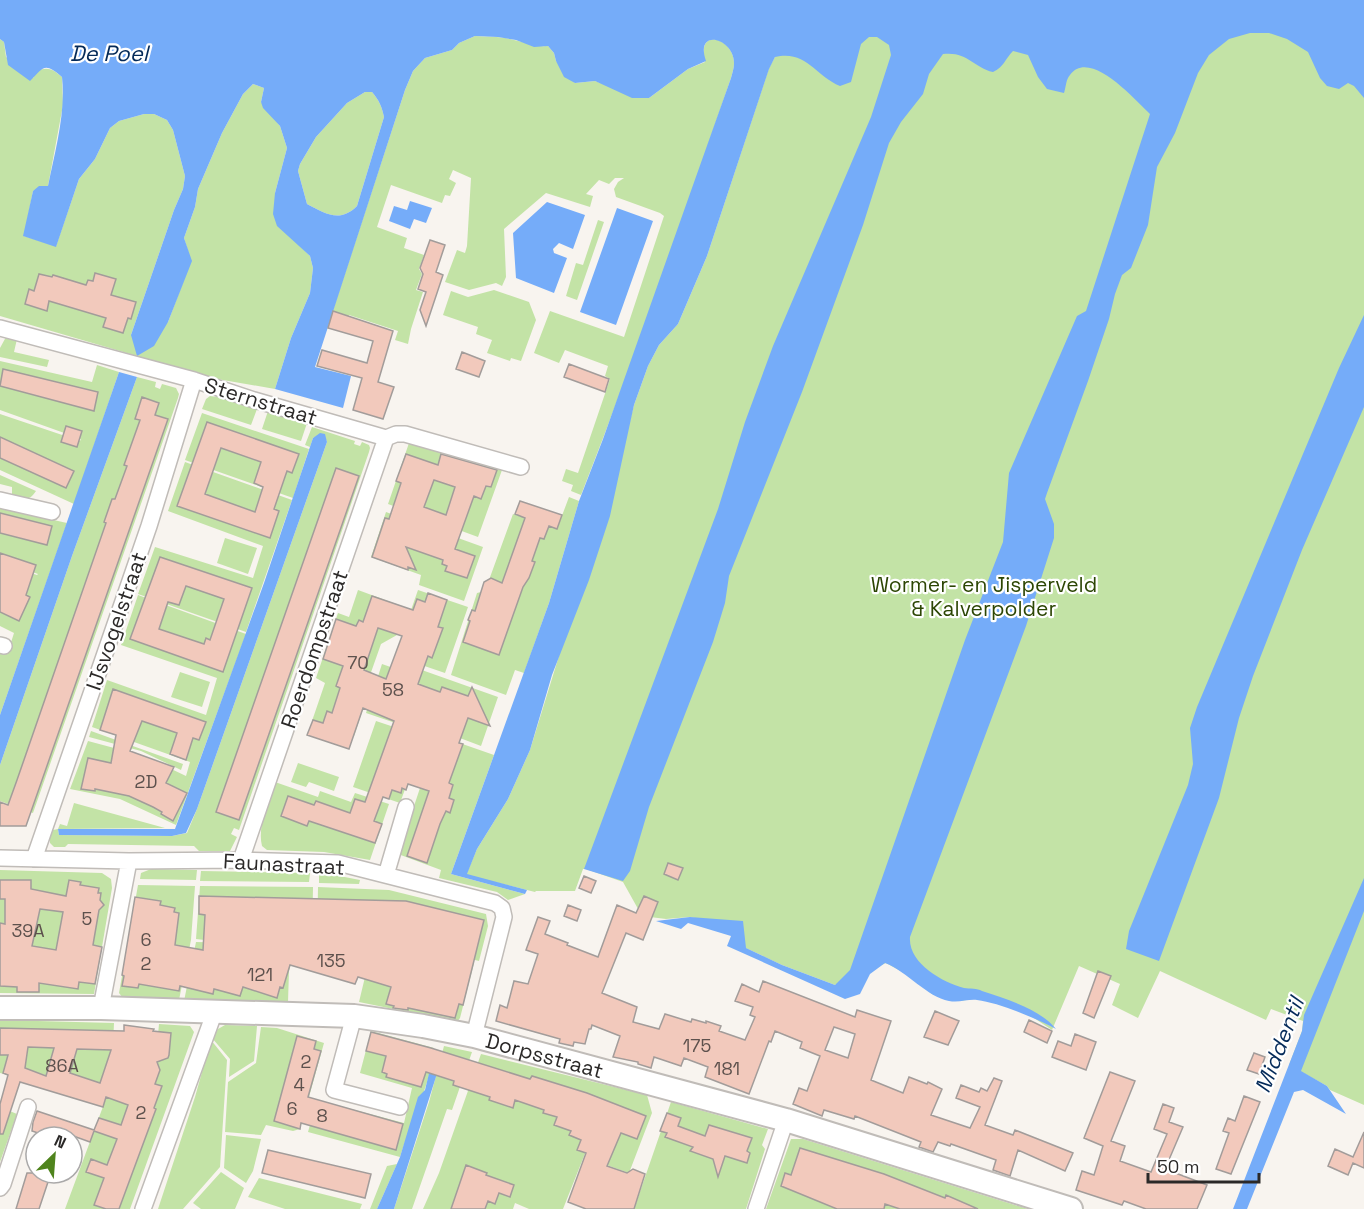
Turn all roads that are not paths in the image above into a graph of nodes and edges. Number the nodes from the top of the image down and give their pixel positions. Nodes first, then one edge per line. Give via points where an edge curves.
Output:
1 (0, 328) edge
2 (194, 380) junction
3 (386, 438) junction
4 (521, 467) dead end
5 (0, 500) edge
6 (52, 512) dead end
7 (406, 807) dead end
8 (0, 858) edge
9 (34, 859) junction
10 (241, 860) junction
11 (129, 861) junction
12 (386, 875) junction
13 (0, 1008) edge
14 (101, 1008) junction
15 (215, 1011) junction
16 (354, 1016) junction
17 (474, 1036) junction
18 (28, 1107) dead end
19 (400, 1107) dead end
20 (786, 1120) junction
21 (0, 1188) edge
22 (143, 1209) edge
23 (756, 1209) edge
24 (1071, 1209) edge

1 - 2 street, Sternstraat
2 - 3 street, Sternstraat
2 - 9 street, IJsvogelstraat via 149,526
3 - 4 street, Sternstraat via 405,434
3 - 10 street, Roerdompstraat
5 - 6 street
7 - 12 street
8 - 9 street, Faunastraat
9 - 11 street, Faunastraat
10 - 11 street, Faunastraat
10 - 12 street, Faunastraat via 338,863
11 - 14 street
12 - 17 street, Faunastraat via 502,908 504,917
13 - 14 street, Dorpsstraat
14 - 15 street, Dorpsstraat
15 - 16 street, Dorpsstraat
15 - 22 street
16 - 17 street, Dorpsstraat
16 - 19 street via 334,1090
17 - 20 street, Dorpsstraat
18 - 21 street
20 - 23 street
20 - 24 street, Dorpsstraat

